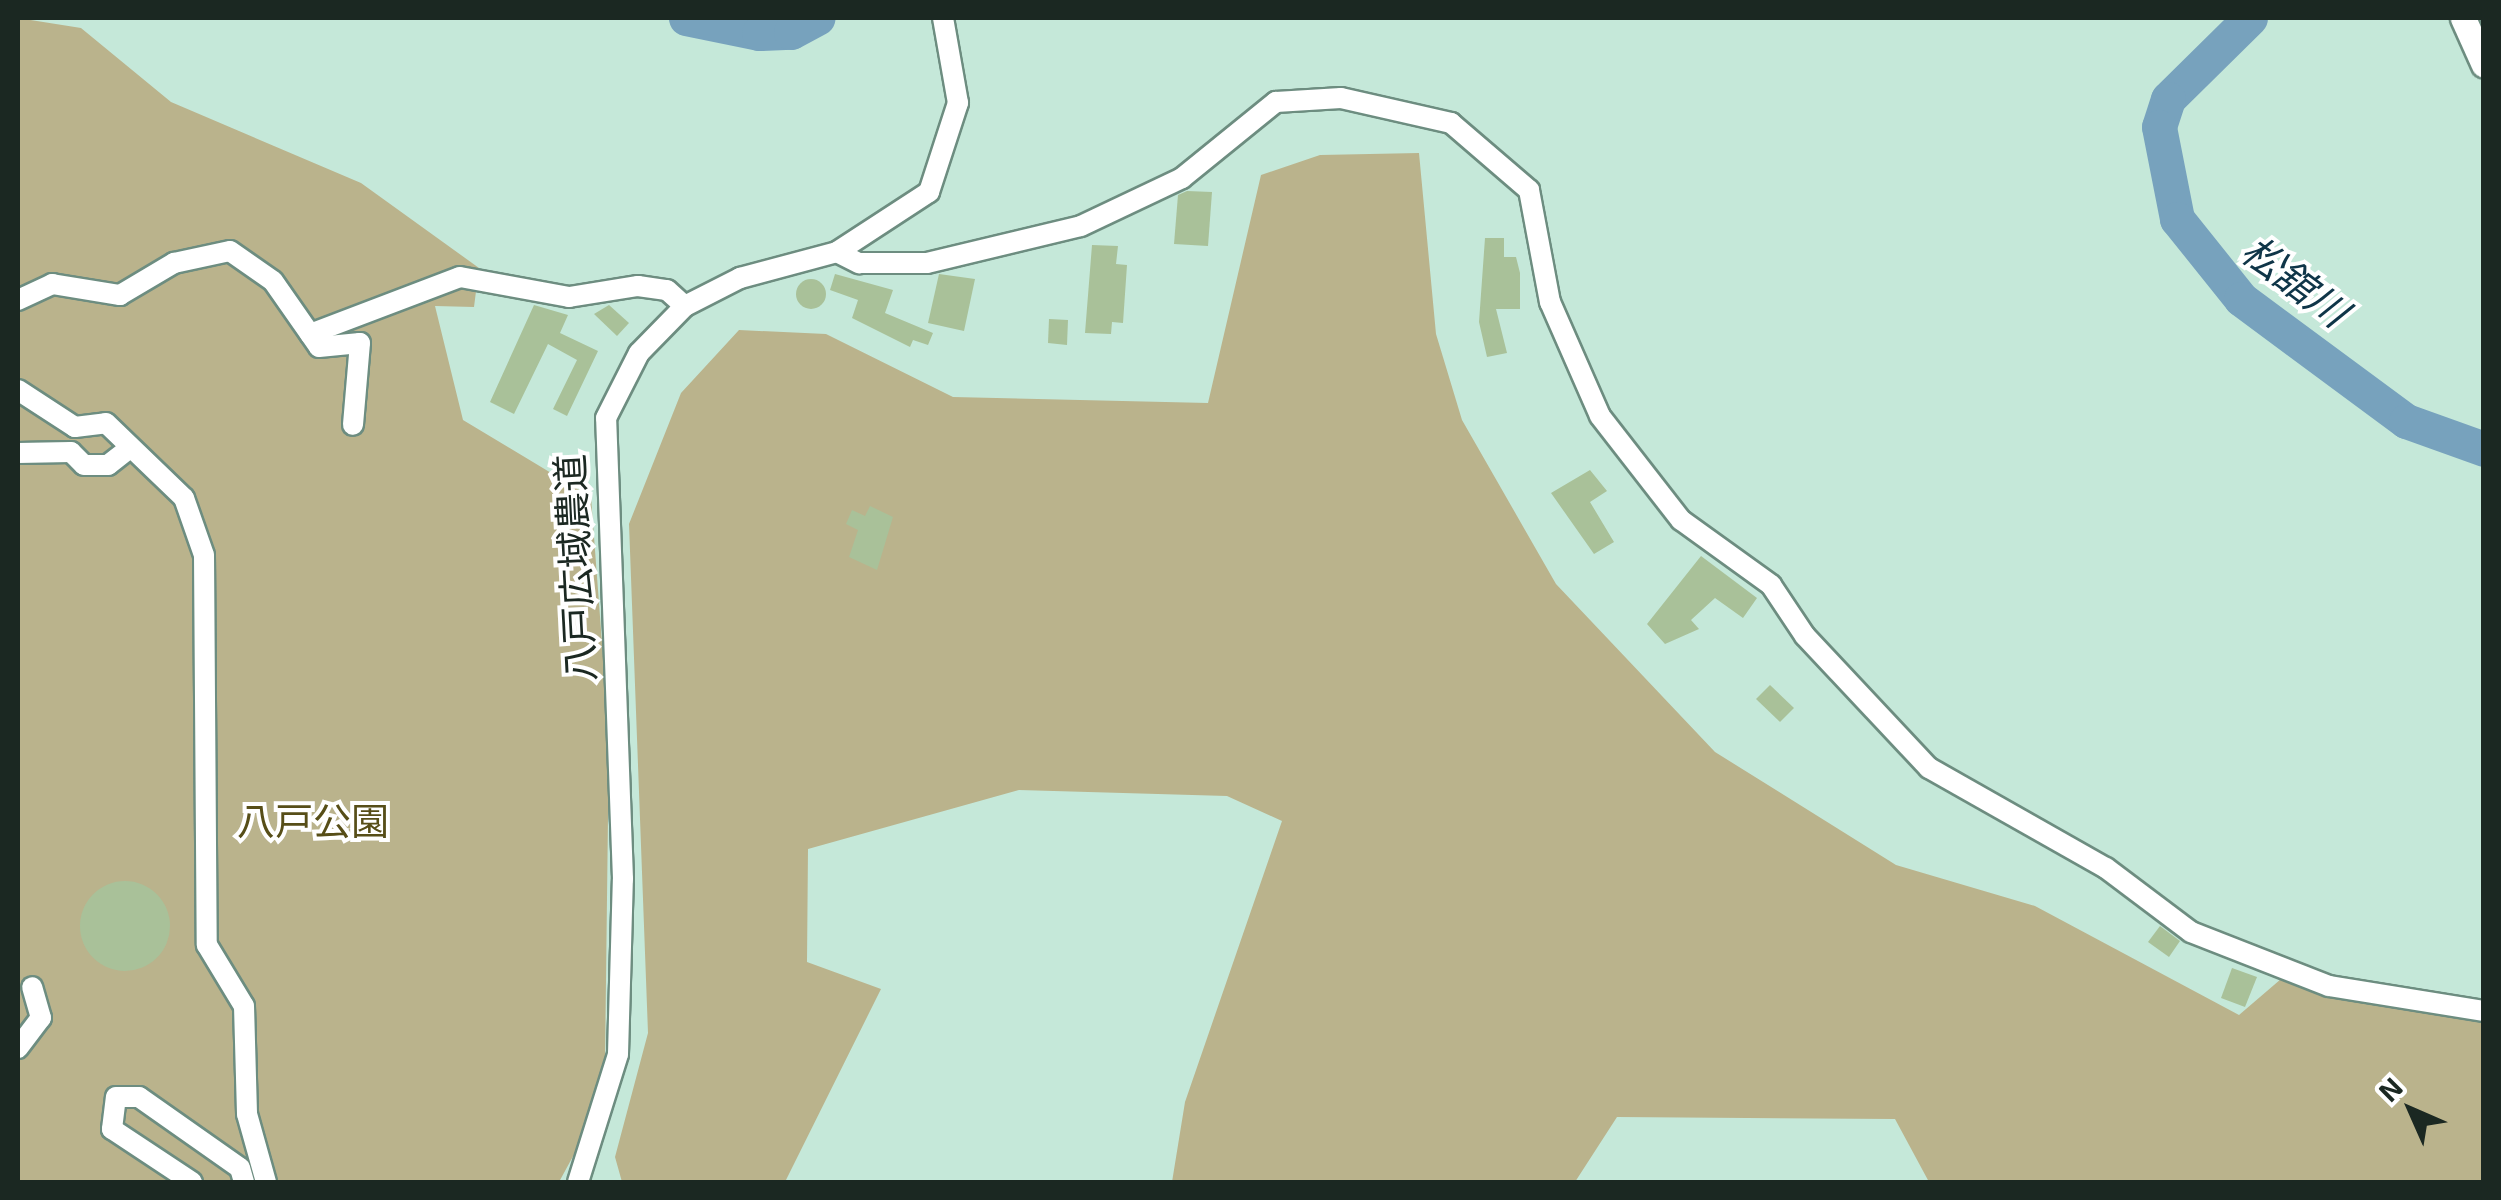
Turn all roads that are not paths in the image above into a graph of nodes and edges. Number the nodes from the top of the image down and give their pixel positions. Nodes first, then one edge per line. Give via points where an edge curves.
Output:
1 (943, 18) edge
2 (2463, 18) edge
3 (2484, 64) edge
4 (837, 252) junction
5 (18, 300) edge
6 (685, 306) junction
7 (310, 334) junction
8 (18, 390) edge
9 (353, 425) dead end
10 (75, 427) junction
11 (126, 450) junction
12 (71, 452) junction
13 (18, 453) edge
14 (32, 986) dead end
15 (2484, 1011) edge
16 (18, 1048) edge
17 (192, 1182) edge
18 (244, 1182) edge
19 (266, 1182) edge
20 (578, 1182) edge

1 - 4 street, 八戸広域農道 via 958,103 945,161 904,215
2 - 3 main road
4 - 6 street, 八戸広域農道 via 740,278
4 - 15 street via 859,263 927,263 1081,226 1182,178 1276,102 1342,98 1451,123 1529,190 1550,302 1600,416 1681,520 1771,586 1805,636 1929,768 2241,954 2386,1001
5 - 7 street via 52,284 120,295 174,263 230,251 272,281
6 - 7 street via 652,288 570,298 460,277
6 - 20 street, 八戸広域農道 via 622,378 604,436 623,880 619,1035 604,1119
7 - 9 street via 319,346 360,343
8 - 10 street
10 - 11 street via 106,423
10 - 12 street
11 - 12 street via 108,465 84,465
11 - 19 street via 184,498 204,555 207,946 244,1006 247,1114
12 - 13 street
14 - 16 street via 41,1018
17 - 18 street via 112,1129 116,1097 140,1098 240,1168

